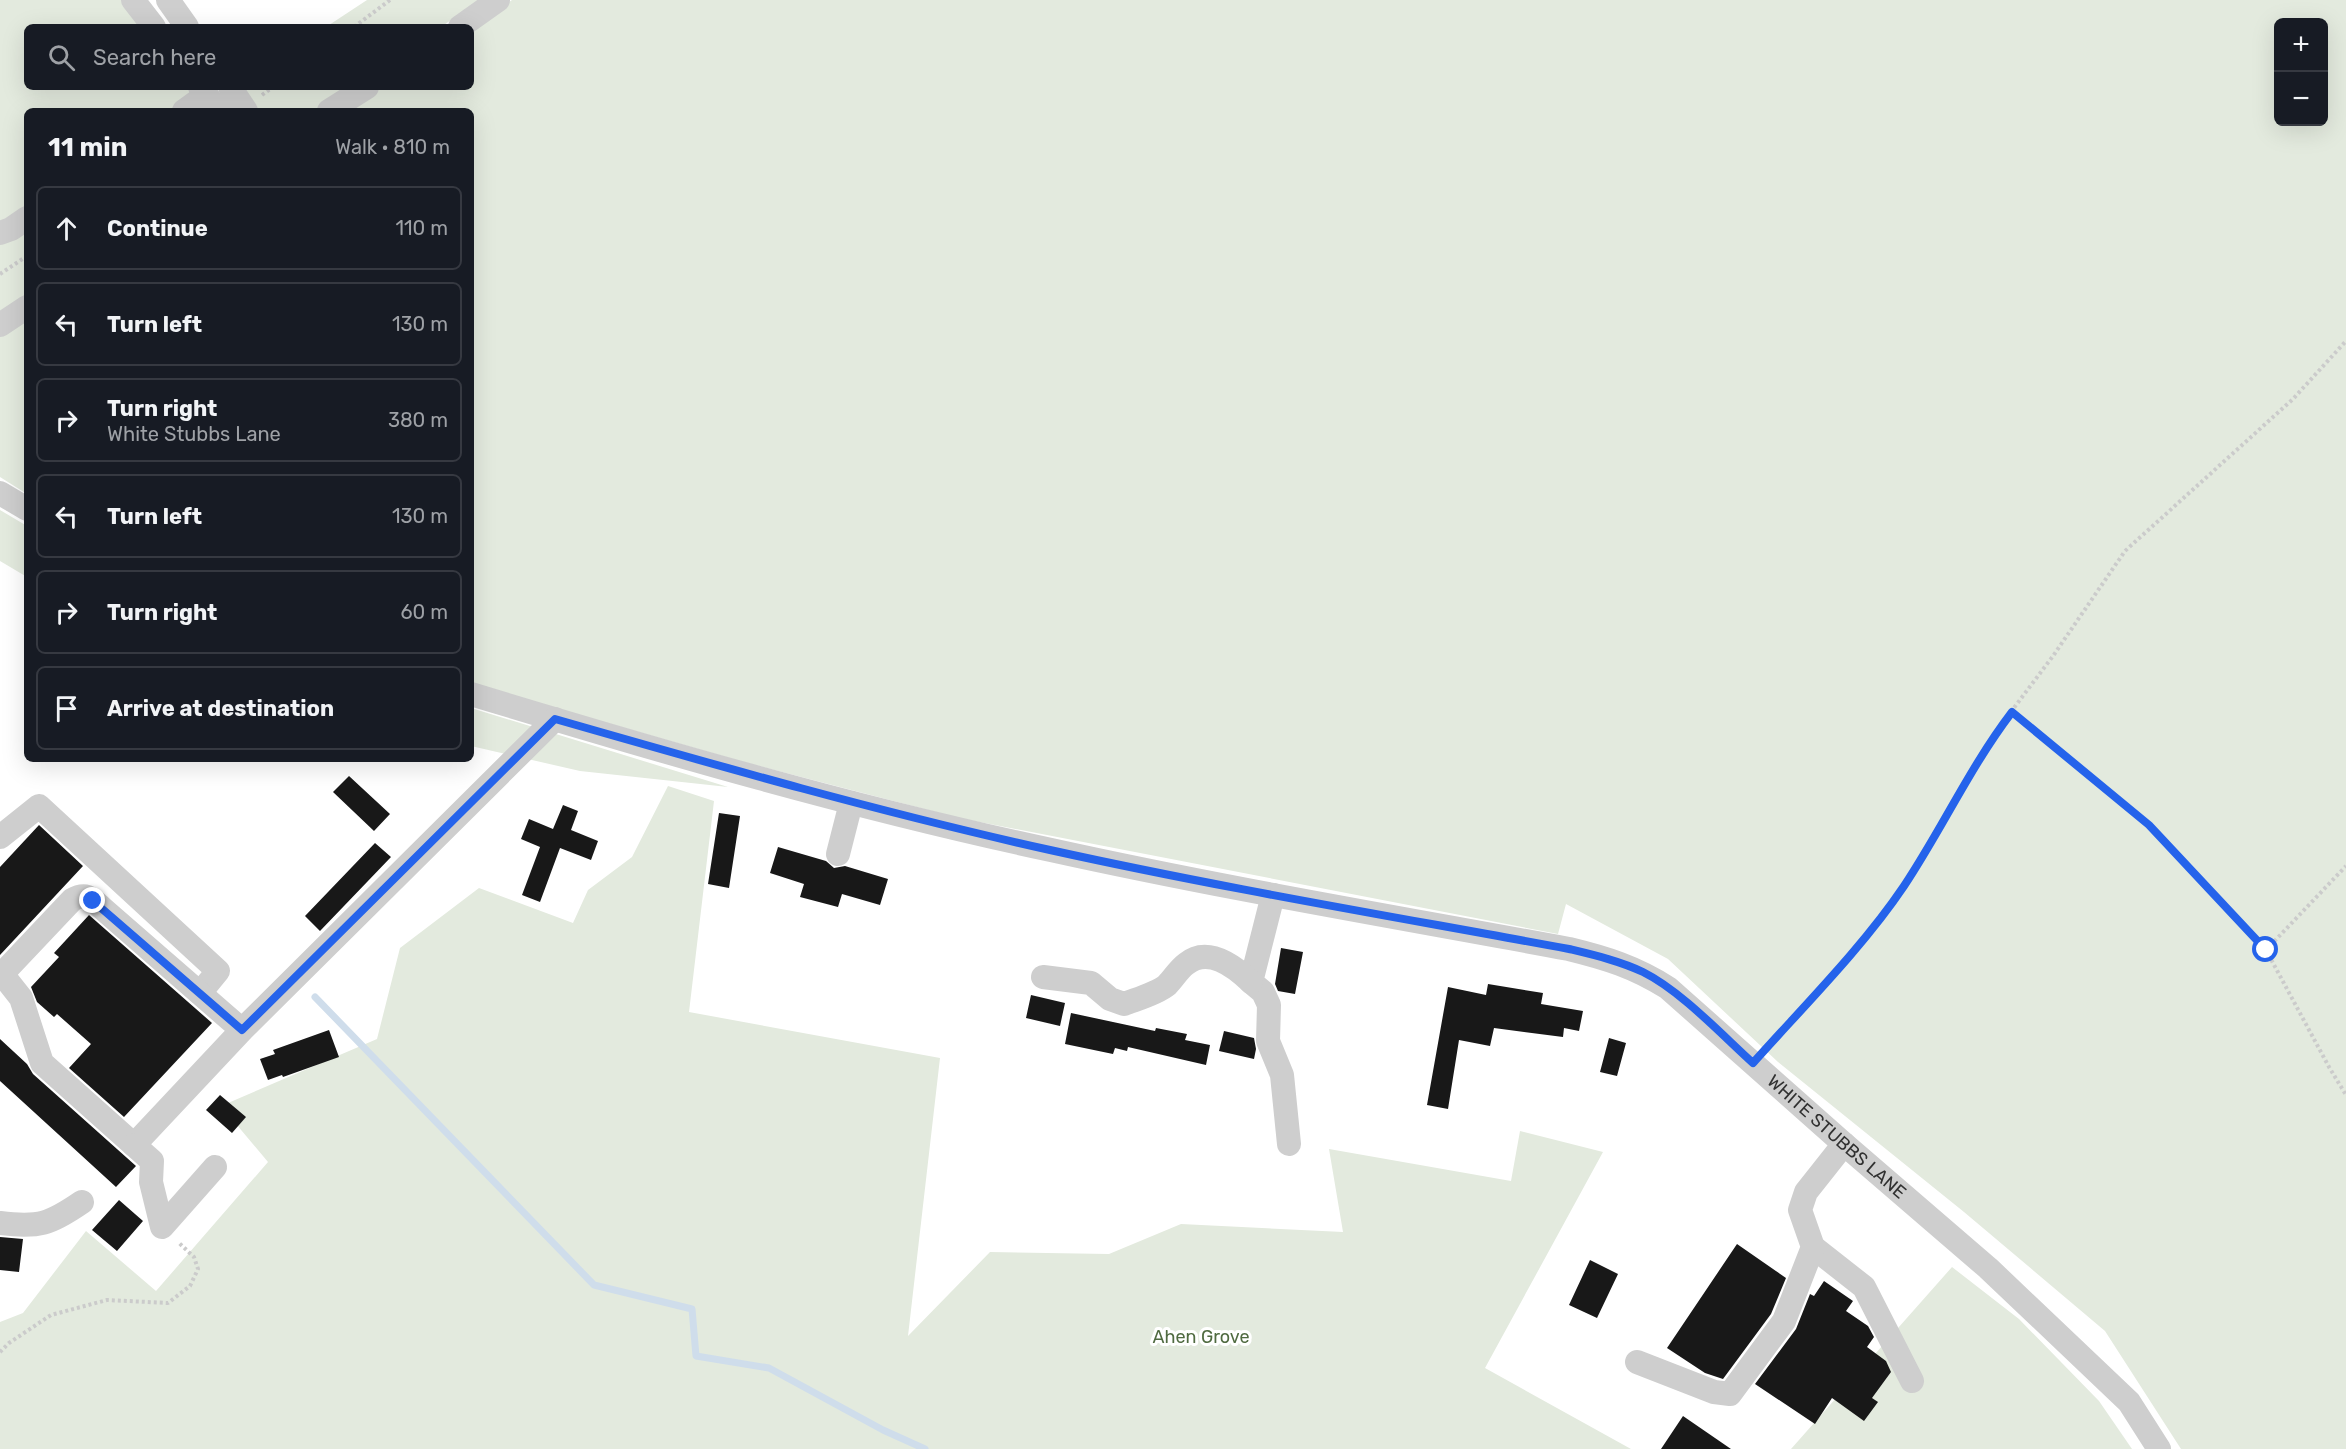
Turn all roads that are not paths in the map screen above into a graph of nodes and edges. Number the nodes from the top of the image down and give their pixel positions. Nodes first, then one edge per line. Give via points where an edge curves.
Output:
1 (134, 0) edge
2 (168, 0) edge
3 (498, 0) edge
4 (152, 24) edge
5 (185, 24) edge
6 (464, 24) edge
7 (232, 90) edge
8 (363, 90) edge
9 (208, 98) edge
10 (190, 108) edge
11 (244, 108) edge
12 (334, 108) edge
13 (24, 220) edge
14 (0, 233) edge
15 (24, 310) edge
16 (0, 326) edge
17 (0, 493) edge
18 (24, 507) edge
19 (474, 695) edge
20 (555, 719) junction
21 (851, 803) junction
22 (0, 837) edge
23 (838, 854) dead end
24 (1273, 895) junction
25 (1043, 977) dead end
26 (1251, 982) junction
27 (200, 993) junction
28 (242, 1030) junction
29 (1289, 1144) dead end
30 (1844, 1144) junction
31 (134, 1145) junction
32 (215, 1167) dead end
33 (82, 1202) dead end
34 (0, 1223) edge
35 (1813, 1247) junction
36 (1637, 1362) dead end
37 (1912, 1381) dead end
38 (2160, 1449) edge

1 - 4 street
2 - 5 street
3 - 6 street
7 - 11 street
8 - 12 street
9 - 10 street
13 - 14 street
15 - 16 street
17 - 18 street
19 - 20 street, WHITE STUBBS LANE
20 - 21 street, WHITE STUBBS LANE
20 - 28 street
21 - 23 street
21 - 24 street, WHITE STUBBS LANE via 1051,850
22 - 27 street via 39,806 218,971
24 - 26 street
24 - 30 street, WHITE STUBBS LANE via 1569,949 1644,973 1668,988
25 - 26 street via 1091,983 1110,999 1124,1004 1166,986 1194,958 1212,957 1237,969
26 - 29 street via 1263,992 1269,1005 1268,1041 1281,1075
27 - 28 street
27 - 31 street via 102,908 80,896 2,974 21,998 42,1062
28 - 31 street
30 - 35 street via 1806,1192 1800,1210
30 - 38 street, WHITE STUBBS LANE via 1988,1268 2129,1402
31 - 32 street via 152,1161 151,1182 162,1227
33 - 34 street via 40,1225
35 - 36 street via 1784,1321 1730,1394 1714,1392
35 - 37 street via 1864,1287

